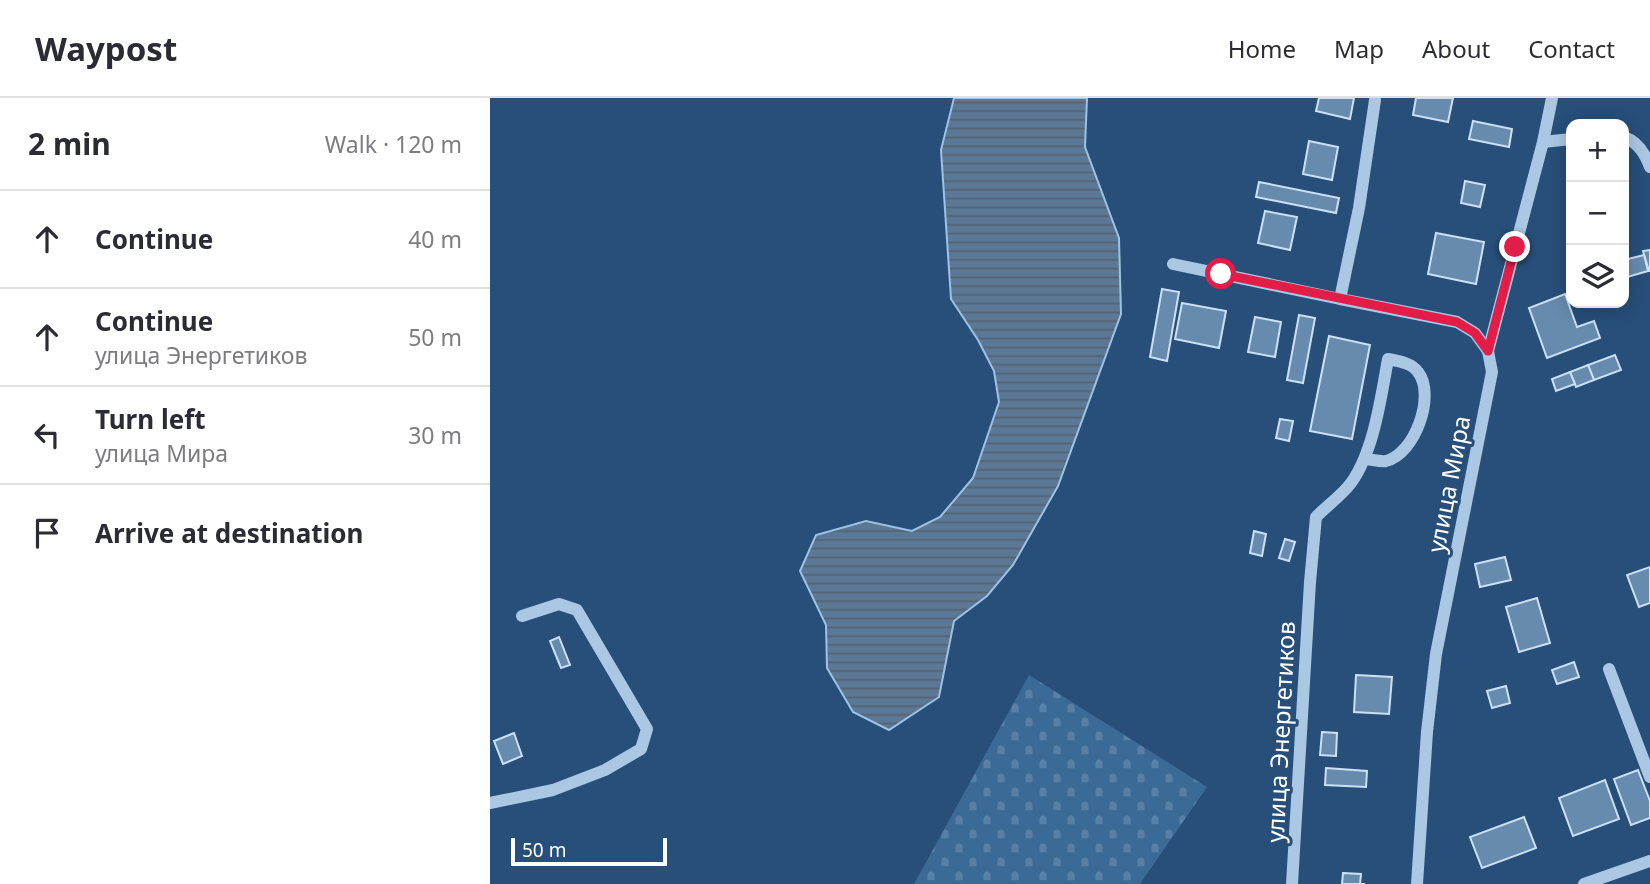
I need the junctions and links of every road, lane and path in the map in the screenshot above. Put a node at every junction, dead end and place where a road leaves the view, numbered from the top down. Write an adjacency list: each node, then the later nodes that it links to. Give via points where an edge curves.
1 (1552, 98): 5 (street, улица Мира)
2 (1375, 100): 8 (street)
3 (1629, 139): 6 (street)
4 (1566, 140): 5 (street)
5 (1543, 142): 9 (street, улица Мира)
6 (1650, 167)
7 (1173, 264): 8 (street)
8 (1340, 299): 9 (street, via 1457,322 1475,333)
9 (1488, 351): 17 (street, улица Мира, via 1492,372 1436,654)
10 (1364, 459): 10 (street, улица Энергетиков, via 1388,359 1407,364 1418,372 1425,392 1417,434 1403,452 1385,461); 16 (street, улица Энергетиков, via 1351,483 1316,517)
11 (522, 616): 14 (street, via 559,604 577,610 647,729 641,749 606,770 553,790)
12 (1609, 669): 13 (street)
13 (1650, 777)
14 (490, 803)
15 (1650, 861): 18 (street)
16 (1292, 884)
17 (1417, 884)
18 (1584, 884)

